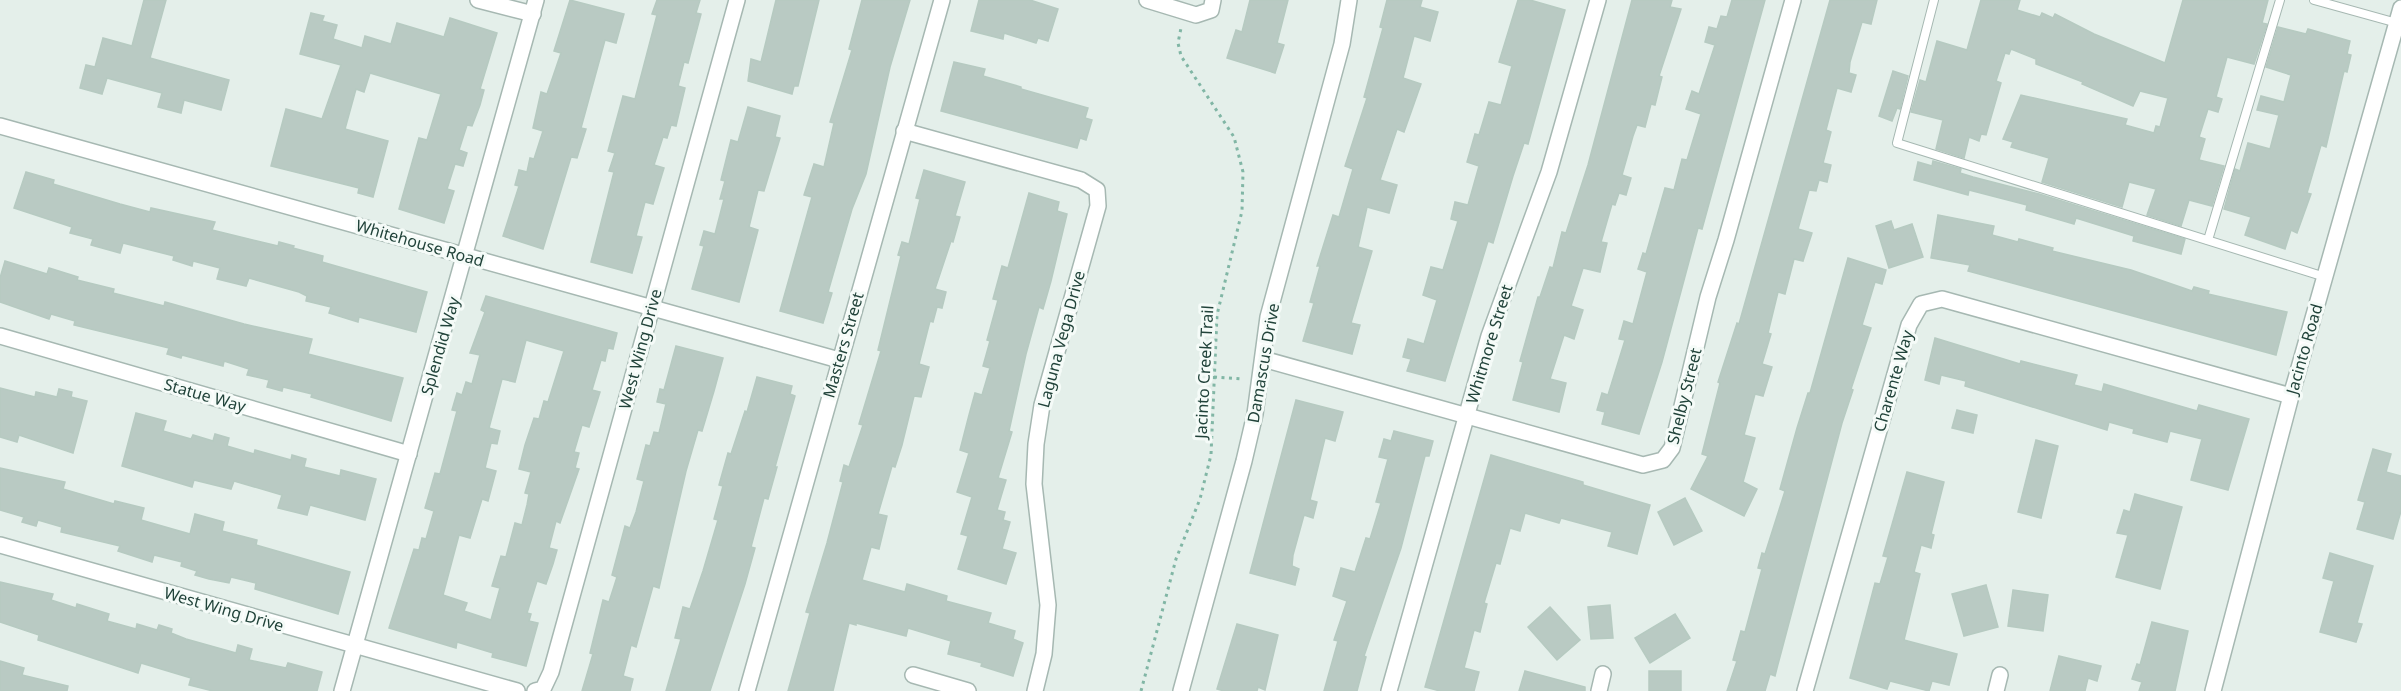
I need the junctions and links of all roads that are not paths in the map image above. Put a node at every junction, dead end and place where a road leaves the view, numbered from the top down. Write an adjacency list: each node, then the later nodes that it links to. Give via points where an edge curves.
1 (478, 0): 12 (street)
2 (737, 0): 19 (street, West Wing Drive)
3 (942, 0): 15 (street, Masters Street)
4 (1147, 0): 5 (street, via 1196,15 1211,9)
5 (1213, 0)
6 (1349, 0): 21 (street, Damascus Drive, via 1342,44 1268,317)
7 (1598, 0): 24 (street, Whitmore Street, via 1549,172 1501,299)
8 (1793, 0): 24 (street, Shelby Street, via 1708,297 1672,448 1663,460 1643,465)
9 (1934, 0): 16 (lane, via 1897,143)
10 (2280, 0): 16 (lane)
11 (2314, 0): 13 (lane)
12 (534, 7): 17 (street, Splendid Way)
13 (2399, 16): 18 (street, Jacinto Road)
14 (0, 126): 17 (street, Whitehouse Road)
15 (904, 130): 22 (street, Masters Street); 36 (street, Laguna Vega Drive, via 1081,180 1097,190 1098,206 1042,405 1036,444 1034,484 1048,605 1044,654)
16 (2208, 240): 18 (lane)
17 (466, 256): 19 (street, Whitehouse Road); 25 (street, Splendid Way)
18 (2325, 277): 23 (street, Jacinto Road)
19 (651, 308): 22 (street, Whitehouse Road); 33 (street, West Wing Drive, via 551,672 543,689)
20 (0, 336): 25 (street, Statue Way)
21 (1263, 359): 24 (street, Shelby Street); 37 (street, Damascus Drive, via 1244,461)
22 (839, 360): 34 (street, Masters Street)
23 (2291, 396): 40 (street, Charente Way, via 1942,299 1921,304 1909,325); 42 (street, Jacinto Road)
24 (1467, 416): 38 (street, Whitmore Street)
25 (409, 454): 27 (street, Splendid Way)
26 (0, 545): 27 (street, West Wing Drive)
27 (354, 646): 31 (street, Splendid Way); 32 (street, West Wing Drive)
28 (1603, 674): 39 (street)
29 (913, 675): 35 (street)
30 (2000, 675): 41 (street)
31 (342, 691)
32 (517, 691)
33 (535, 691)
34 (747, 691)
35 (969, 691)
36 (1035, 691)
37 (1180, 691)
38 (1389, 691)
39 (1599, 691)
40 (1804, 691)
41 (1996, 691)
42 (2213, 691)

